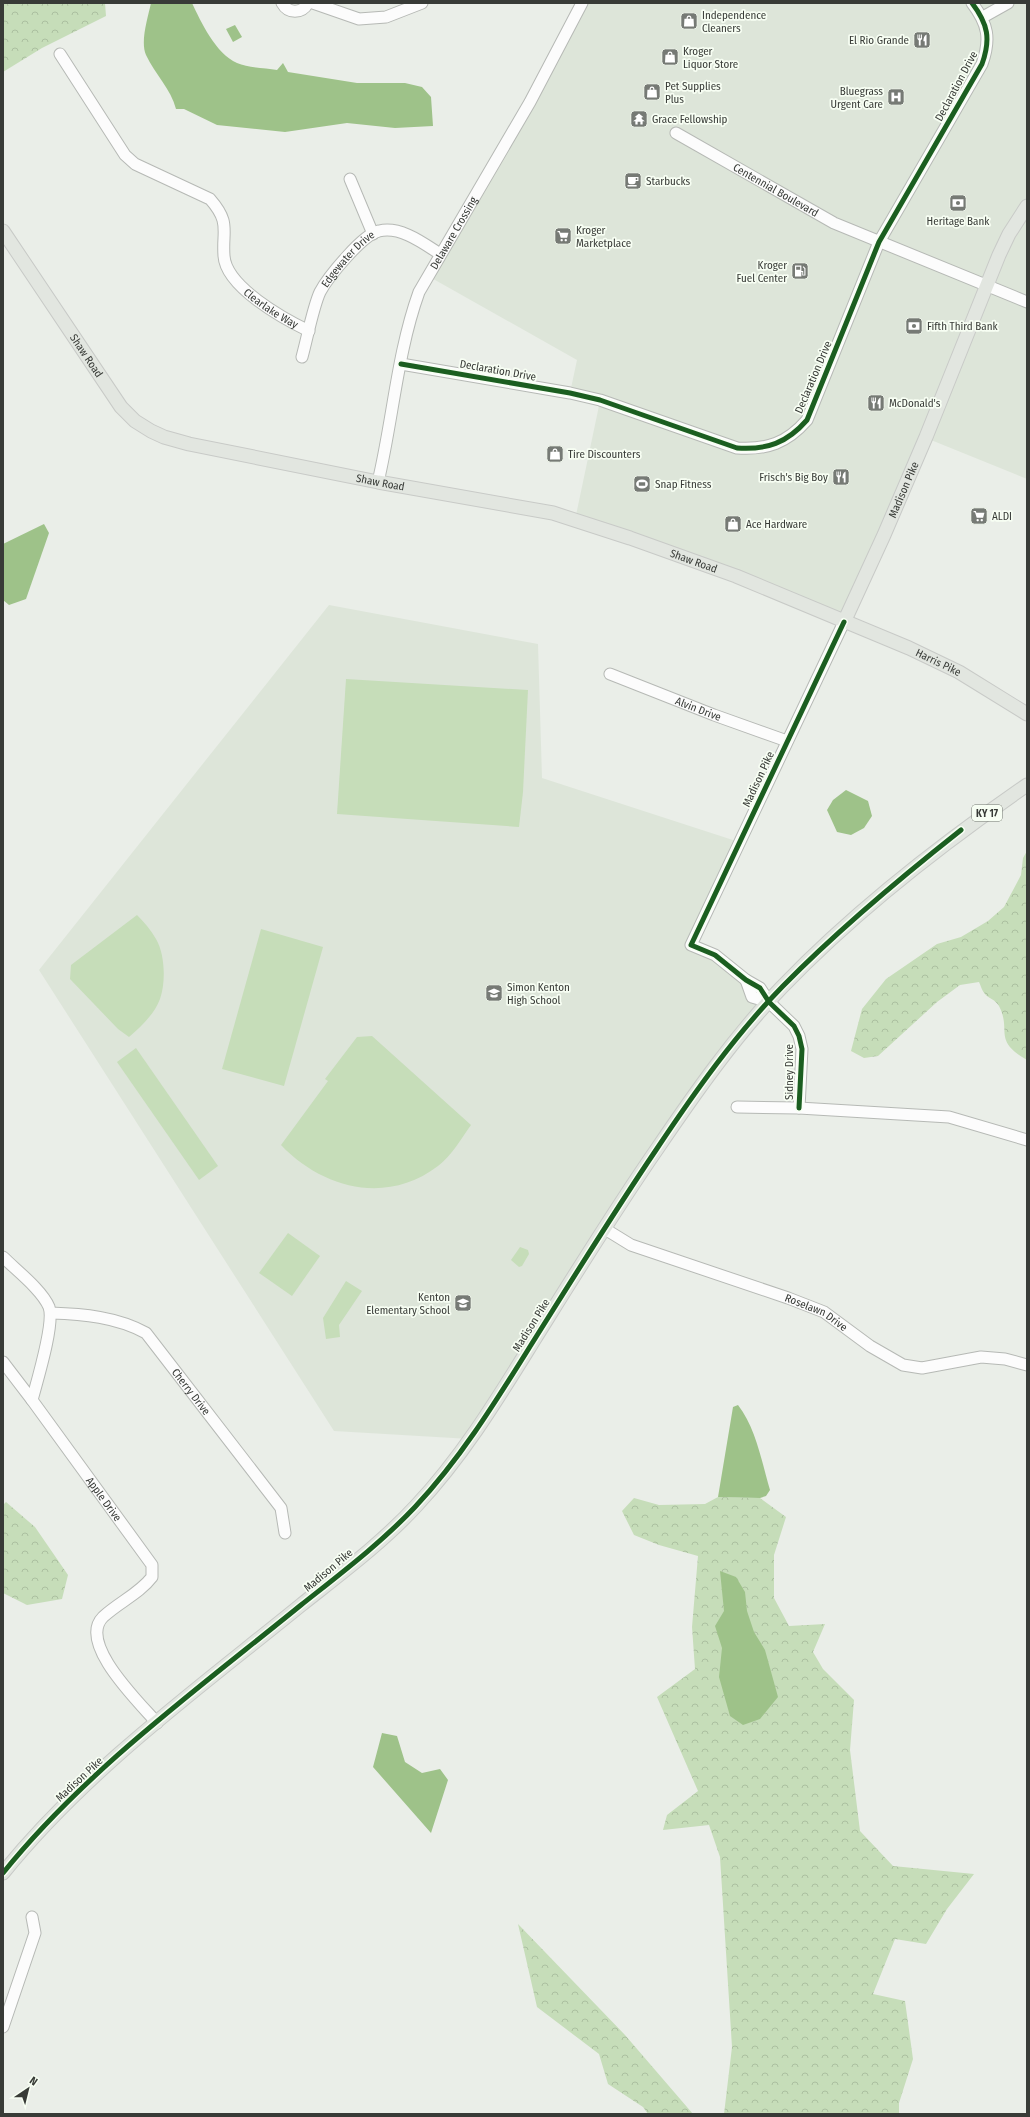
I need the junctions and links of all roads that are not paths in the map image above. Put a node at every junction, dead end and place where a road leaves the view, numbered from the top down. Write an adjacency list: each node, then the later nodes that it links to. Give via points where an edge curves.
1 (282, 3): 2 (street, via 285,8 294,12 303,9)
2 (308, 3)
3 (313, 3): 4 (street, via 359,19 386,17)
4 (422, 3)
5 (582, 3): 16 (street, Delaware Crossing, via 530,102)
6 (972, 3): 8 (street, Declaration Drive)
7 (1008, 3): 8 (street)
8 (982, 17): 15 (street, Declaration Drive, via 987,38 982,64)
9 (60, 54): 19 (street, Clearlake Way, via 125,155 135,164 210,200 218,209 226,229 224,258 235,282 286,320)
10 (676, 133): 15 (street, Centennial Boulevard, via 820,216)
11 (350, 179): 14 (street)
12 (1027, 206): 17 (main road, Madison Pike, via 1009,234)
13 (3, 231): 22 (main road, Shaw Road, via 108,389 121,407 140,424 164,437 188,444)
14 (373, 234): 16 (street, Edgewater Drive, via 378,231 405,233); 19 (street, Edgewater Drive, via 351,252 320,292)
15 (879, 242): 17 (street, Centennial Boulevard); 21 (street, Declaration Drive, via 806,420 791,435 770,447 737,448 600,400 570,393)
16 (440, 254): 21 (street, Delaware Crossing, via 416,302)
17 (986, 285): 18 (street); 23 (main road, Madison Pike, via 926,437)
18 (1027, 302)
19 (309, 331): 20 (street, Edgewater Drive)
20 (302, 357)
21 (401, 364): 22 (street, Delaware Crossing)
22 (378, 482): 23 (main road, Shaw Road, via 553,513 736,576)
23 (844, 622): 25 (main road, Harris Pike, via 909,648 959,672); 26 (street, Madison Pike)
24 (610, 674): 26 (street, Alvin Drive)
25 (1027, 714)
26 (787, 741): 28 (street, Madison Pike)
27 (1027, 785): 29 (main road, KY 17, via 961,830 848,924)
28 (691, 945): 29 (street, Sidney Drive, via 715,955 760,988)
29 (769, 1002): 31 (street, Sidney Drive, via 794,1026 799,1036 802,1049); 33 (main road, KY 17, via 738,1037 686,1106)
30 (736, 1107): 31 (street, Sidney Drive)
31 (799, 1108): 32 (street, Sidney Drive, via 949,1117)
32 (1027, 1140)
33 (605, 1229): 37 (street, Roselawn Drive, via 630,1245 824,1312 870,1346 903,1365 922,1368 981,1357 1006,1359); 40 (main road, Madison Pike / KY 17, via 487,1415 448,1468 414,1508 347,1568)
34 (3, 1257): 35 (street, via 44,1297)
35 (51, 1313): 38 (street); 39 (street, Cherry Drive, via 78,1314 123,1322 146,1332 281,1508)
36 (3, 1362): 38 (street, Apple Drive)
37 (1027, 1365)
38 (32, 1400): 40 (street, Apple Drive, via 152,1565 152,1577 144,1588 102,1618 96,1638 107,1662)
39 (285, 1533)
40 (157, 1723): 41 (main road, Madison Pike / KY 17, via 86,1785 20,1852)
41 (3, 1873)
42 (32, 1917): 43 (street, via 35,1933)
43 (3, 2027)

